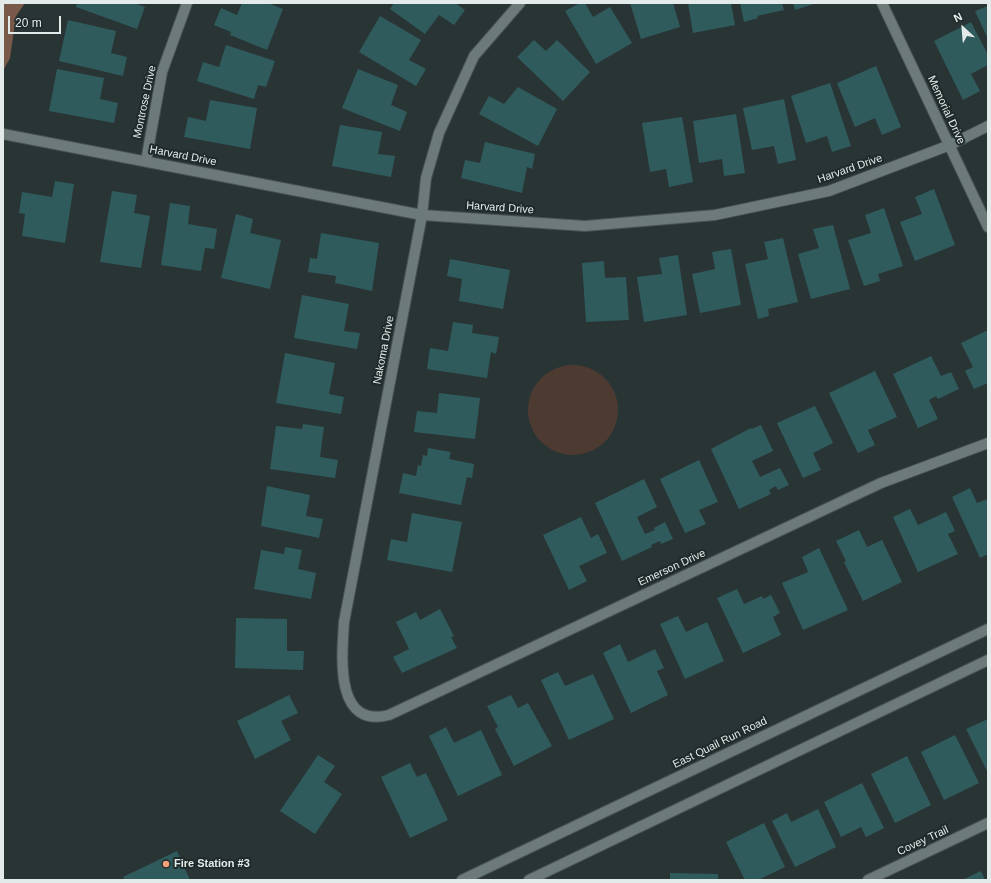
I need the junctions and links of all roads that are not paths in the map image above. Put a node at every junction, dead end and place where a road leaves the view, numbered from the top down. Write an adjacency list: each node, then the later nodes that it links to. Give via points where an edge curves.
1 (187, 3): 7 (street, Montrose Drive, via 162,72)
2 (520, 3): 8 (street, Nakoma Drive, via 474,56 439,133 426,178)
3 (882, 3): 6 (street, Memorial Drive)
4 (988, 126): 6 (street, Harvard Drive)
5 (3, 134): 7 (street, Harvard Drive)
6 (950, 145): 8 (street, Harvard Drive, via 829,191 715,215 585,226); 9 (street, Memorial Drive)
7 (146, 161): 8 (street, Harvard Drive)
8 (422, 215): 13 (street, Nakoma Drive, via 344,622 342,665 348,695 354,709)
9 (988, 227)
10 (988, 443): 13 (street, Emerson Drive, via 881,483 389,716)
11 (988, 629): 15 (street, East Quail Run Road)
12 (988, 660): 16 (street)
13 (368, 717)
14 (988, 824): 17 (street, Covey Trail)
15 (462, 880)
16 (529, 880)
17 (868, 880)

